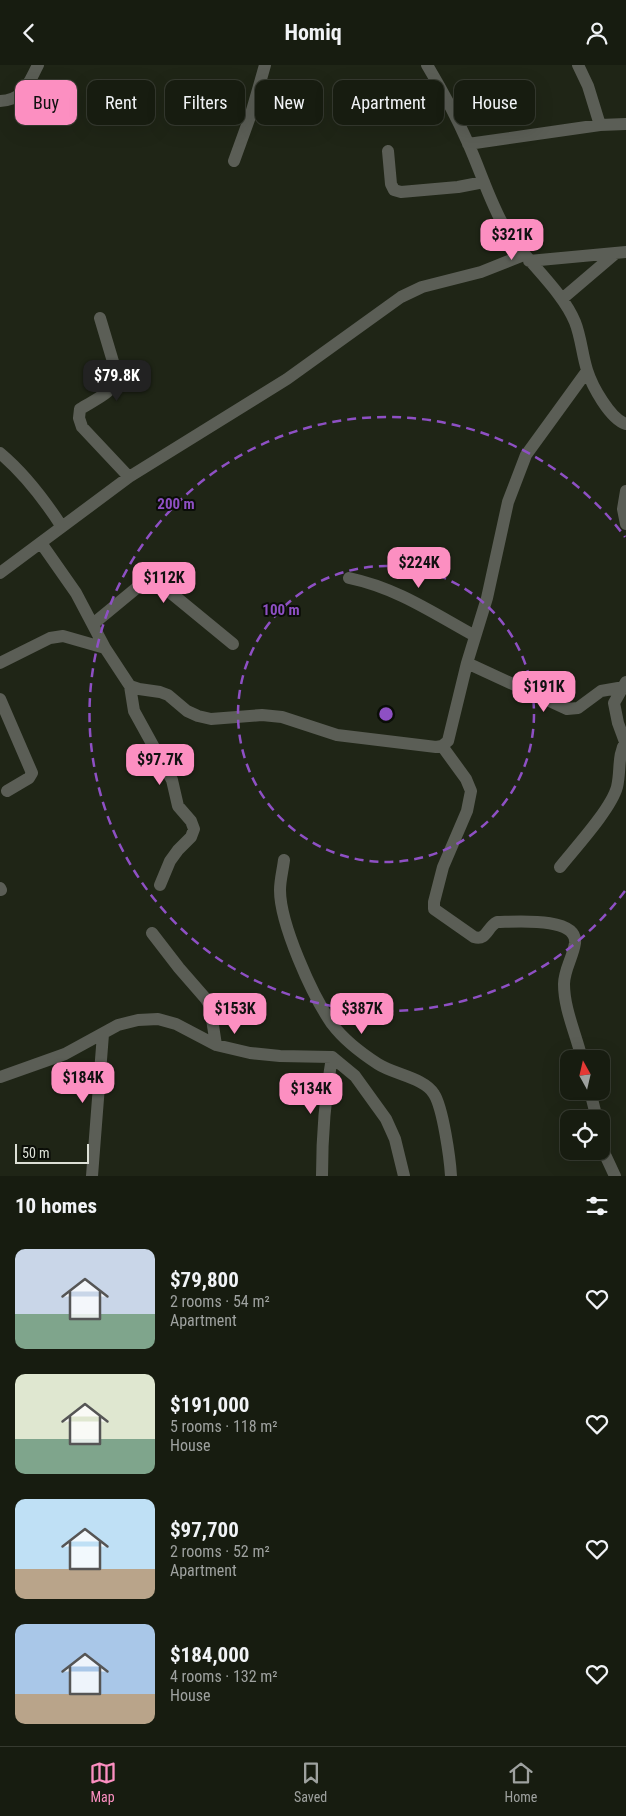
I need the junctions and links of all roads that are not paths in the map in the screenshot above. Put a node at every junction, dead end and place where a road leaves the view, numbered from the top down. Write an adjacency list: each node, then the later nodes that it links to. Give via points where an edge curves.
1 (38, 65): 5 (street, via 24,92 16,98)
2 (265, 65): 10 (street)
3 (427, 65): 8 (street)
4 (578, 65): 7 (street)
5 (0, 101)
6 (626, 124): 7 (street)
7 (600, 125): 8 (street)
8 (468, 144): 11 (street)
9 (388, 151): 11 (street, via 394,190 458,187)
10 (234, 161)
11 (484, 182): 13 (street, via 506,229)
12 (621, 252): 13 (street); 14 (street)
13 (527, 258): 14 (street); 19 (street, via 422,287 401,297 286,379)
14 (562, 299): 16 (street, via 576,324)
15 (100, 318): 19 (street, via 117,375 116,382 112,389 80,409 79,418 82,427)
16 (587, 371): 17 (street, via 607,408); 27 (street, via 526,455 508,502)
17 (626, 424)
18 (0, 453): 22 (street, via 16,466 44,499)
19 (129, 477): 22 (street)
20 (626, 491): 21 (street, via 623,509)
21 (626, 524)
22 (62, 527): 23 (street)
23 (41, 543): 24 (street); 26 (street, via 76,593)
24 (0, 573)
25 (349, 578): 27 (street, via 388,589)
26 (92, 624): 28 (street, via 139,586 151,582 160,584); 29 (street)
27 (475, 637): 31 (street)
28 (233, 644)
29 (105, 648): 30 (street, via 63,635 50,638); 33 (street)
30 (0, 663)
31 (467, 663): 32 (street, via 567,709 578,708 602,691); 36 (street, via 448,741)
32 (625, 684): 35 (street, via 614,703)
33 (130, 686): 36 (street, via 168,695 187,711 211,719 262,715 282,717 337,735); 40 (street, via 134,711 172,780 178,807 194,829 170,861)
34 (0, 699): 37 (street, via 32,773)
35 (625, 741): 39 (street, via 620,753 617,786 610,802)
36 (442, 746): 44 (street, via 471,791 467,811 444,867 434,909 479,939 497,922 545,922 572,933 575,943 564,982)
37 (7, 791)
38 (284, 859): 51 (street, via 280,889 283,917 316,997 333,1025 354,1047 379,1065 425,1085 434,1093)
39 (560, 867)
40 (160, 885)
41 (152, 933): 43 (street, via 210,1006)
42 (103, 1034): 43 (street, via 118,1025 158,1019 176,1024); 46 (street, via 65,1053); 48 (street)
43 (216, 1045): 45 (street, via 250,1053)
44 (579, 1050)
45 (332, 1057): 49 (street, via 325,1103); 50 (street, via 355,1076 386,1119 395,1139)
46 (0, 1077)
47 (608, 1160): 52 (street)
48 (92, 1176)
49 (322, 1176)
50 (404, 1176)
51 (451, 1176)
52 (615, 1176)

